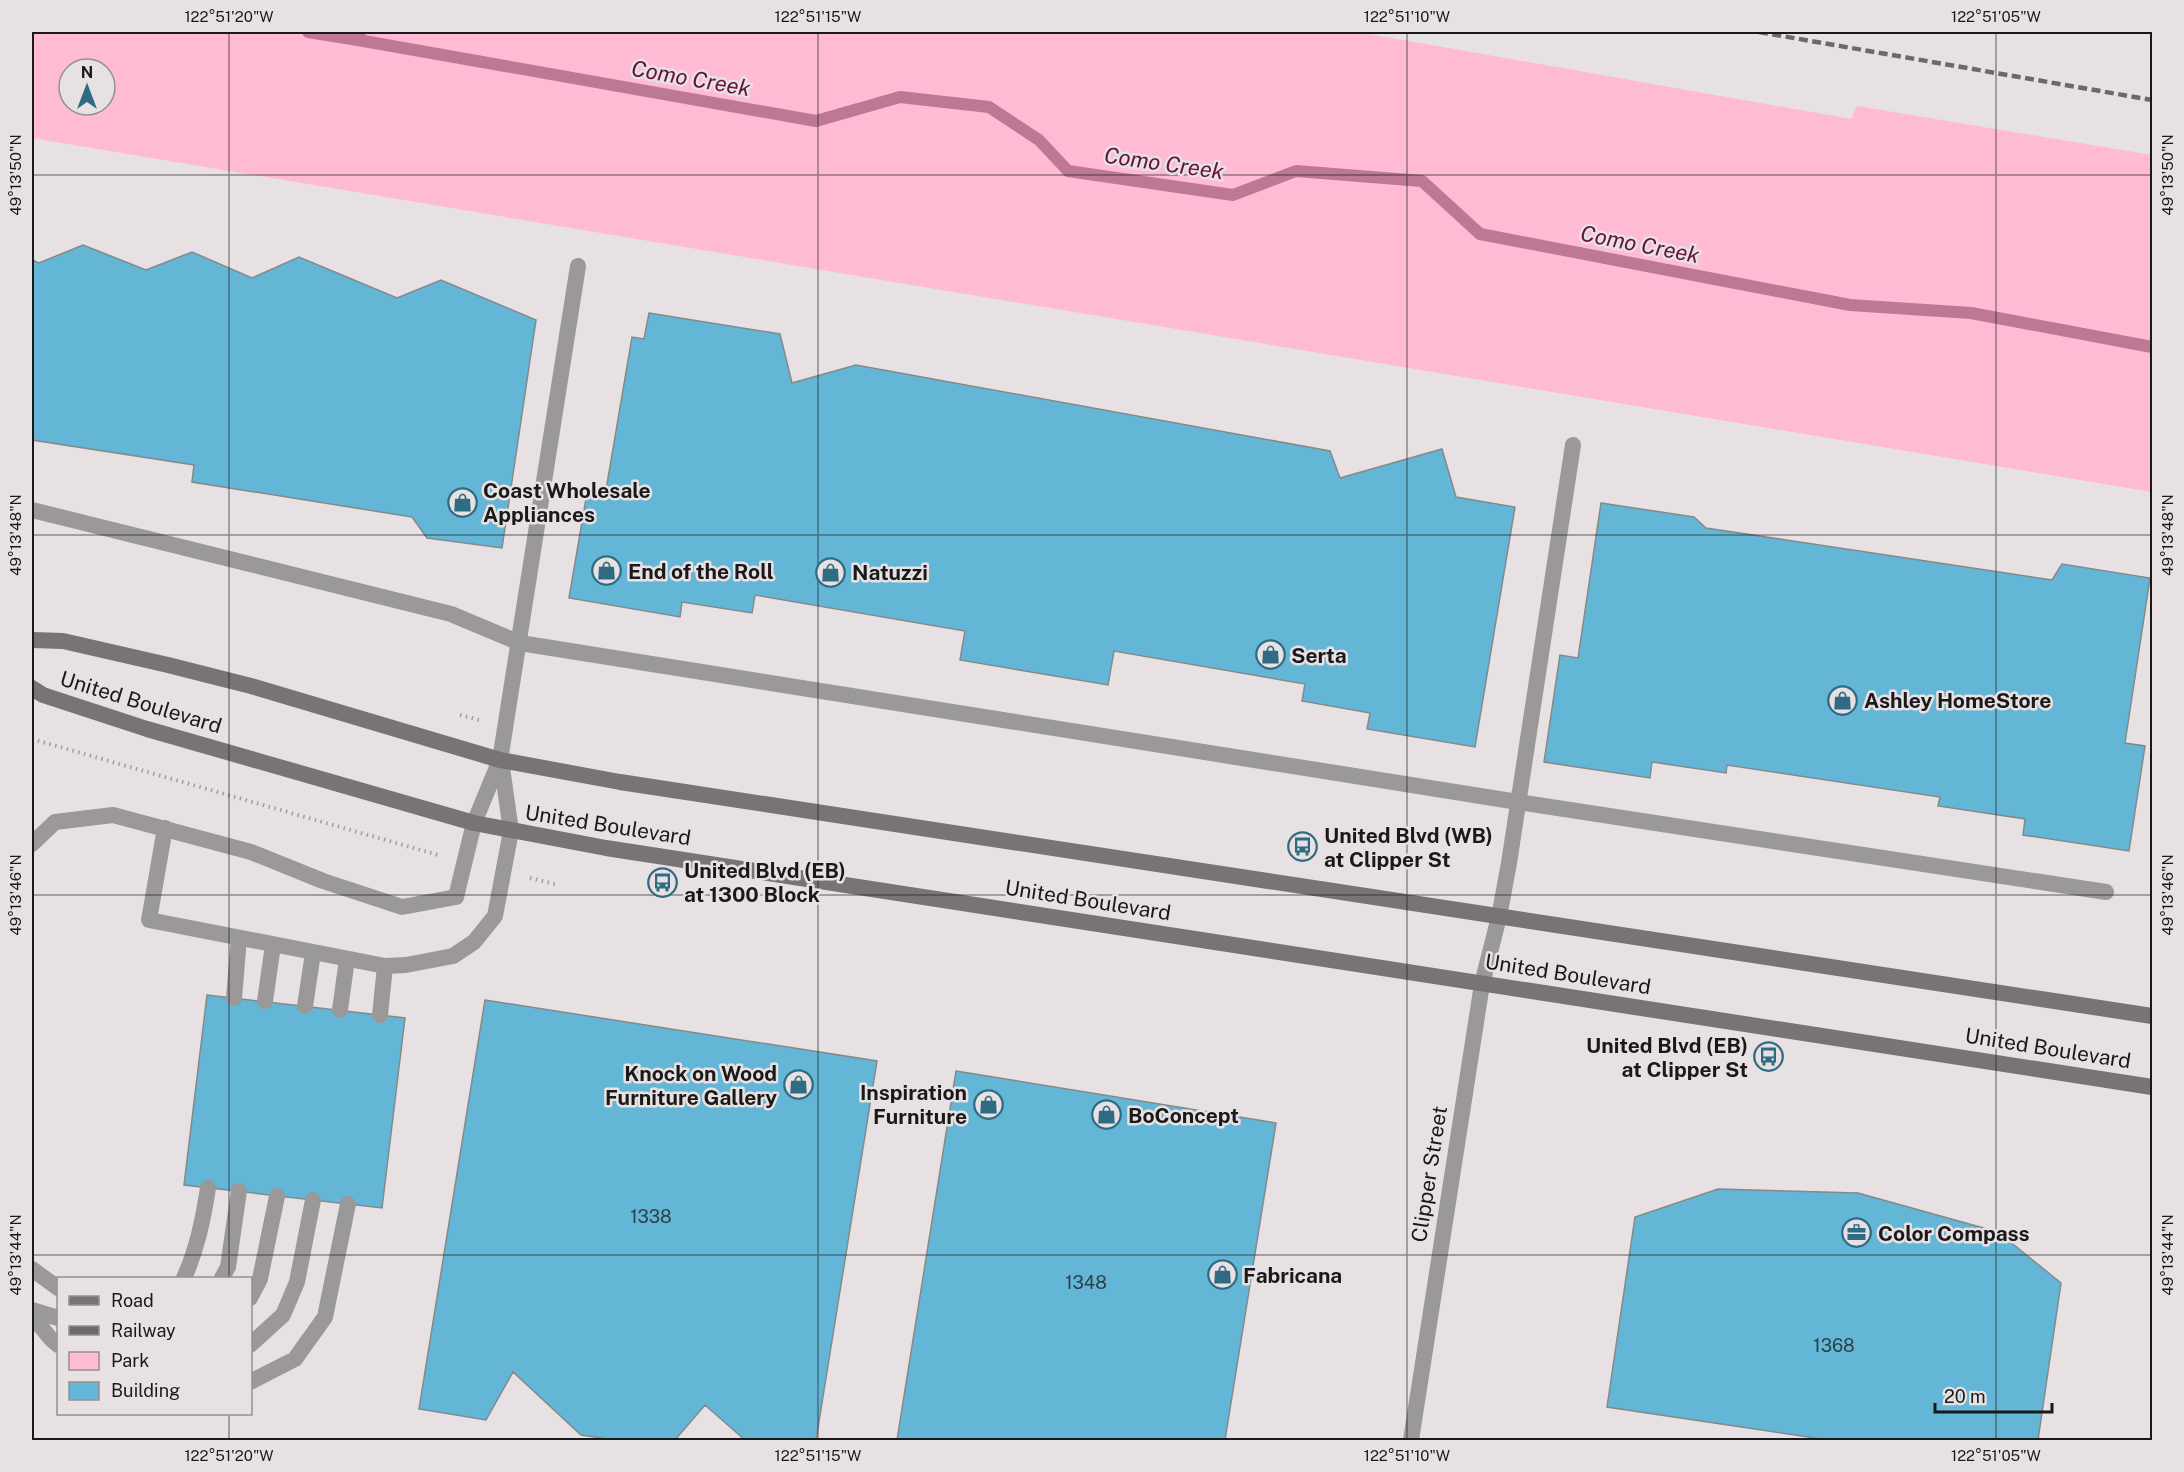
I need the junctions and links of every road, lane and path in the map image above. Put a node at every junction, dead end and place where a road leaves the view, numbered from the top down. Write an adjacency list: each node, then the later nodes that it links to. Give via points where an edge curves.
1 (579, 266): 5 (street)
2 (1573, 445): 9 (street, Clipper Street)
3 (32, 510): 5 (street, via 451,614)
4 (32, 640): 8 (main road, United Boulevard, via 63,641 240,683)
5 (519, 643): 8 (street); 9 (street)
6 (32, 688): 10 (main road, United Boulevard, via 147,729)
7 (32, 739): 14 (path)
8 (500, 760): 10 (street); 12 (street); 16 (main road, United Boulevard, via 620,782)
9 (1518, 802): 15 (street); 16 (street, Clipper Street)
10 (474, 823): 11 (street, via 456,897 402,907 251,852); 12 (main road, United Boulevard)
11 (165, 828): 13 (street, via 114,815 55,822); 17 (street, via 149,920)
12 (512, 831): 21 (street, via 495,916 474,942 453,956); 22 (main road, United Boulevard)
13 (32, 844)
14 (425, 852)
15 (2106, 892)
16 (1499, 917): 22 (street, Clipper Street); 28 (main road, United Boulevard)
17 (239, 938): 18 (street); 23 (street)
18 (273, 945): 19 (street); 24 (street)
19 (313, 953): 20 (street); 25 (street)
20 (347, 959): 21 (street); 26 (street)
21 (386, 966): 27 (street)
22 (1482, 984): 29 (main road, United Boulevard); 46 (street, Clipper Street)
23 (234, 998)
24 (265, 1001)
25 (305, 1006)
26 (340, 1010)
27 (380, 1015)
28 (2152, 1016)
29 (2152, 1087)
30 (208, 1188): 36 (street, via 201,1231)
31 (239, 1191): 37 (street, via 228,1267)
32 (277, 1196): 39 (street, via 260,1279)
33 (313, 1200): 43 (street, via 297,1282 283,1315)
34 (348, 1204): 45 (street, via 325,1317 295,1359)
35 (32, 1269): 38 (street)
36 (184, 1277)
37 (223, 1277)
38 (57, 1287)
39 (252, 1294)
40 (32, 1310): 42 (street)
41 (32, 1316): 44 (street)
42 (57, 1318)
43 (252, 1343)
44 (57, 1344)
45 (252, 1381)
46 (1411, 1440)

